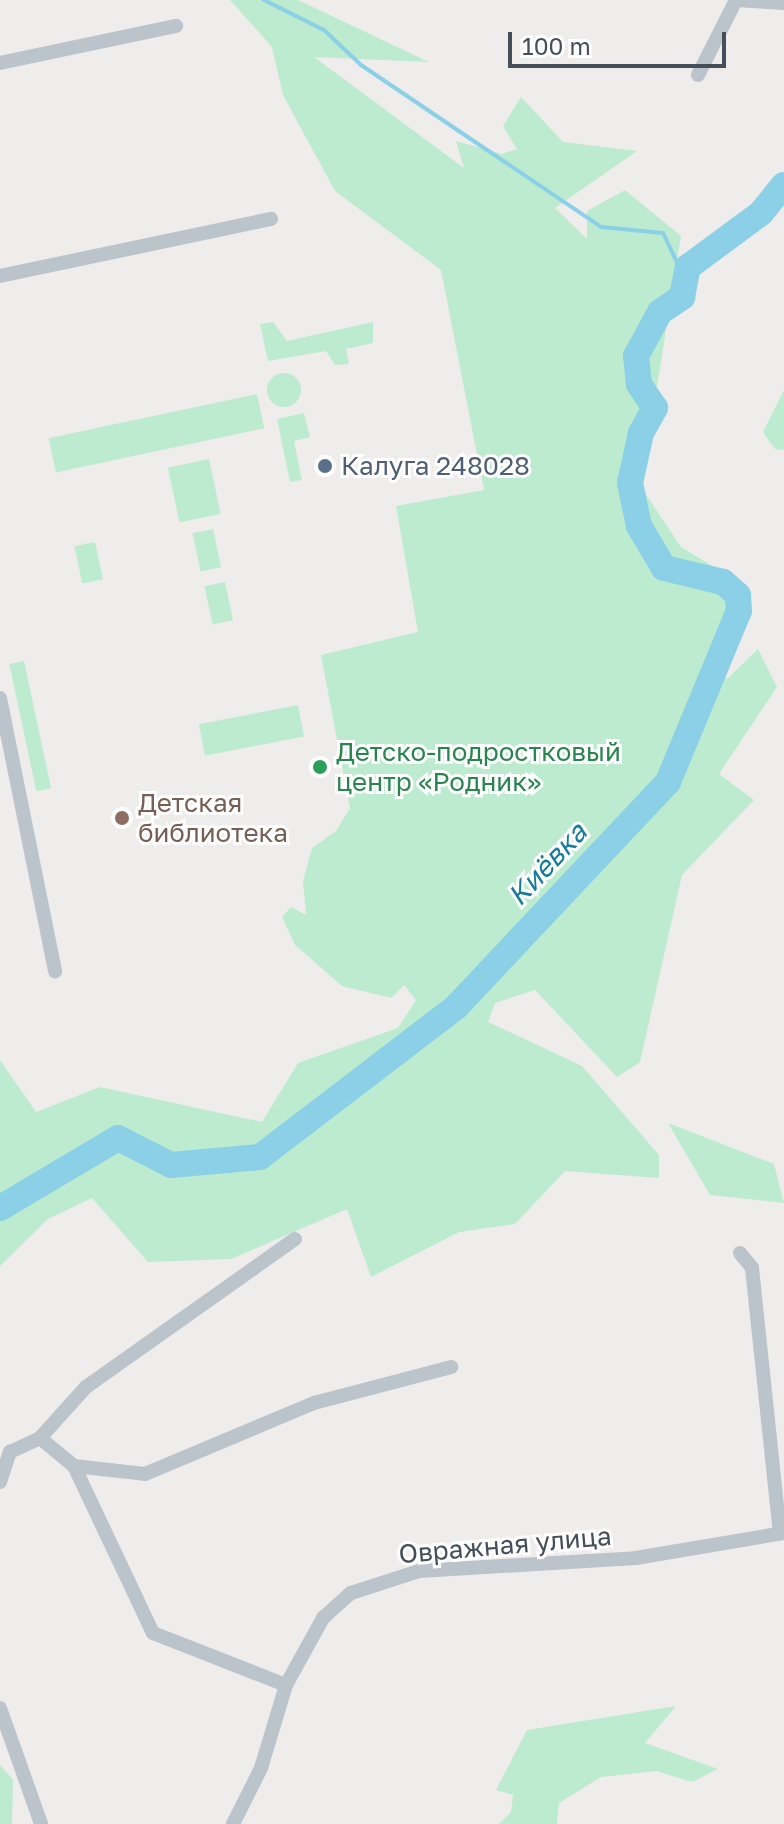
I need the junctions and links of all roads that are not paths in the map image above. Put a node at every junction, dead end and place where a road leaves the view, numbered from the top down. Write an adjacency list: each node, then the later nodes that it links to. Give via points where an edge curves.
1 (736, 0): 2 (street); 5 (street)
2 (784, 3)
3 (176, 26): 4 (street)
4 (0, 63)
5 (698, 75)
6 (271, 219): 7 (street)
7 (0, 276)
8 (0, 698): 9 (street)
9 (55, 972)
10 (295, 1239): 13 (street, via 86,1387)
11 (740, 1253): 16 (street, via 752,1268)
12 (451, 1367): 14 (street, via 314,1403 145,1474)
13 (40, 1438): 14 (street); 15 (street, via 10,1452)
14 (74, 1466): 17 (street, via 153,1633)
15 (0, 1482)
16 (782, 1533): 17 (street, Овражная улица, via 636,1558 419,1571 385,1580 351,1593 323,1618)
17 (286, 1685): 20 (street, Овражная улица, via 261,1768)
18 (0, 1708): 19 (street)
19 (41, 1824)
20 (233, 1824)

